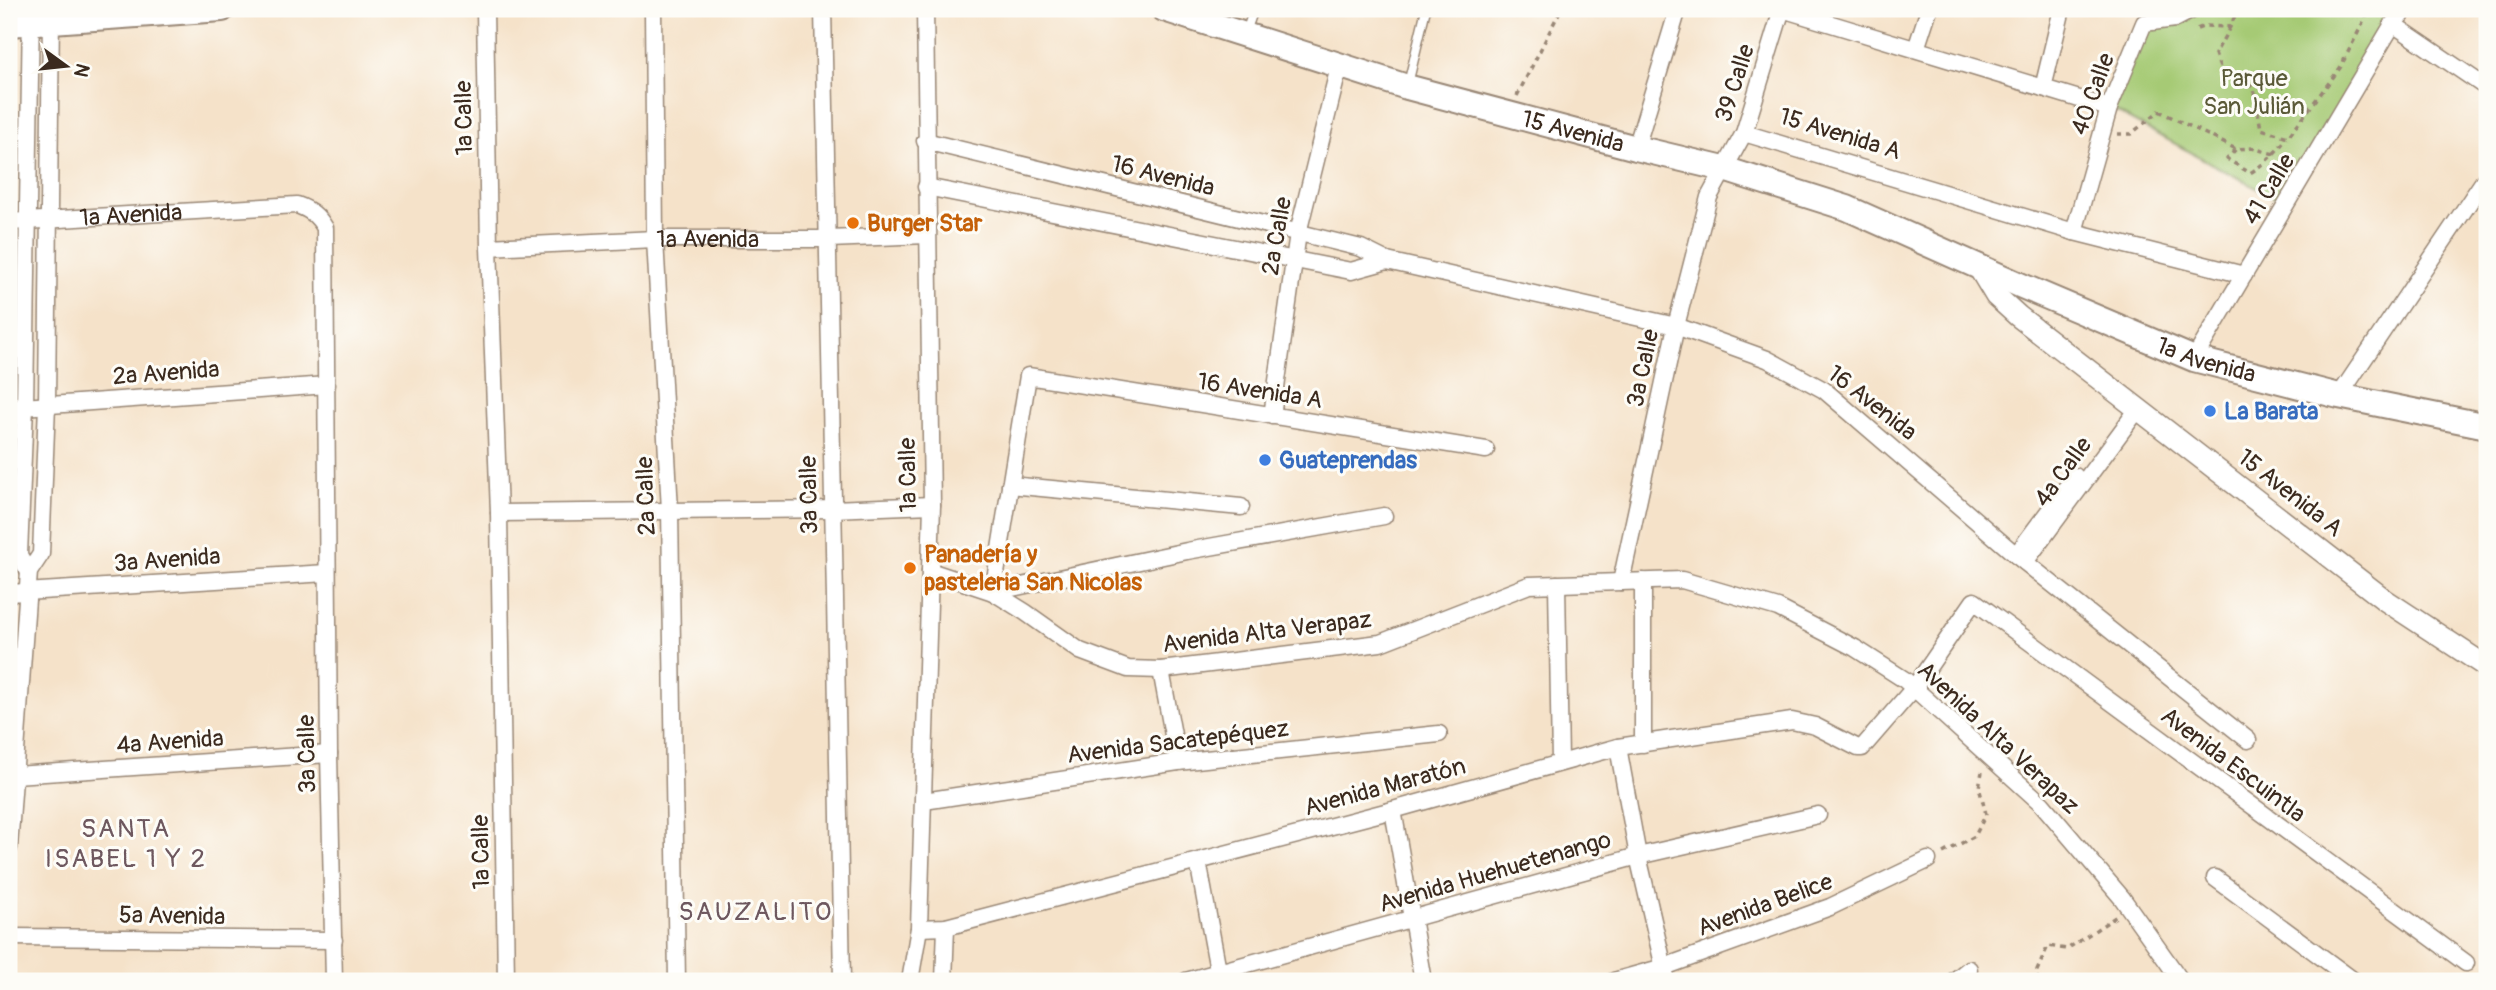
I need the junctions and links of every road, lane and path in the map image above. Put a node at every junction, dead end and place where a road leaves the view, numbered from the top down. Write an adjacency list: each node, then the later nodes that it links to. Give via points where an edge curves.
1 (222, 9): 18 (main road)
2 (485, 9): 49 (street, 1a Calle)
3 (653, 9): 47 (street, 2a Calle)
4 (823, 9): 48 (street, 3a Calle)
5 (925, 9): 33 (street, 1a Calle)
6 (1254, 9): 22 (lane)
7 (1426, 9): 25 (lane)
8 (1561, 9): 29 (path)
9 (1678, 9): 34 (street)
10 (1782, 9): 23 (street); 30 (street, 39 Calle)
11 (1929, 9): 23 (street)
12 (2062, 9): 26 (street)
13 (2194, 9): 28 (street, 40 Calle, via 2175,19 2144,23)
14 (2238, 9): 20 (path)
15 (2370, 9): 32 (path, via 2340,68)
16 (2406, 9): 19 (street, 41 Calle)
17 (1170, 10): 22 (main road, 15 Avenida)
18 (35, 17): 41 (street); 42 (street)
19 (2393, 24): 27 (street); 53 (street, 41 Calle)
20 (2230, 27): 21 (path); 32 (path, via 2215,54 2222,73 2245,80 2254,89 2261,129)
21 (2194, 30)
22 (1245, 35): 24 (main road, 15 Avenida)
23 (1916, 49): 26 (street)
24 (1339, 67): 25 (main road, 15 Avenida); 45 (street, 2a Calle)
25 (1407, 87): 29 (main road, 15 Avenida)
26 (2043, 88): 28 (street)
27 (2487, 88)
28 (2109, 108): 31 (street, 40 Calle)
29 (1509, 113): 34 (main road, 15 Avenida)
30 (1744, 133): 37 (street, 39 Calle); 44 (street, 15 Avenida A)
31 (2101, 135): 35 (path, via 2131,134 2159,111); 44 (street, 40 Calle)
32 (2288, 137): 36 (path)
33 (925, 141): 39 (street, 1a Calle); 45 (street, 16 Avenida)
34 (1636, 148): 37 (main road, 15 Avenida)
35 (2236, 149): 36 (path); 36 (path, via 2227,159 2250,173)
36 (2274, 154)
37 (1724, 169): 52 (main road, 15 Avenida, via 1847,208); 54 (street, 3a Calle, via 1709,197)
38 (2487, 176): 57 (street)
39 (926, 187): 46 (street, 1a Calle); 50 (street, 16 Avenida)
40 (297, 205): 41 (street, 1a Avenida); 56 (street, 3a Calle, via 318,217 325,228)
41 (49, 220): 42 (street, 1a Avenida); 58 (street)
42 (27, 221): 43 (street, 1a Avenida); 60 (street)
43 (9, 222)
44 (2074, 232): 53 (street, 15 Avenida A)
45 (1298, 233): 50 (street, 2a Calle); 51 (street, 16 Avenida, via 1362,248)
46 (927, 235): 48 (street, 1a Avenida); 65 (street, 1a Calle)
47 (655, 239): 48 (street, 1a Avenida); 49 (street, 1a Avenida); 68 (street, 2a Calle)
48 (829, 239): 67 (street, 3a Calle)
49 (489, 247): 69 (street, 1a Calle)
50 (1294, 259): 51 (street, 16 Avenida, via 1351,271); 61 (street, 2a Calle)
51 (1387, 261): 54 (street, 16 Avenida)
52 (1978, 266): 55 (main road, 1a Avenida); 59 (street, 15 Avenida A, via 1996,296)
53 (2244, 275): 55 (street, 41 Calle)
54 (1675, 326): 71 (street, 16 Avenida, via 1766,359 1824,390); 76 (street, 3a Calle)
55 (2194, 359): 57 (main road, 1a Avenida)
56 (327, 385): 58 (street, 2a Avenida); 74 (street, 3a Calle)
57 (2339, 396): 62 (main road, 1a Avenida)
58 (47, 405): 60 (street, 2a Avenida); 73 (street, via 41,554)
59 (2134, 406): 71 (street, 4a Calle); 81 (street, 15 Avenida A, via 2385,600)
60 (17, 407): 73 (street, via 19,555)
61 (1272, 416): 63 (street, 16 Avenida A); 64 (street, 16 Avenida A, via 1028,376)
62 (2487, 426)
63 (1486, 450)
64 (1010, 485): 66 (street); 79 (street)
65 (932, 505): 67 (street); 72 (street, 1a Calle)
66 (1241, 507)
67 (831, 509): 68 (street); 115 (street, 3a Calle)
68 (670, 510): 69 (street); 114 (street, 2a Calle)
69 (499, 513): 113 (street, 1a Calle)
70 (1384, 516): 79 (street)
71 (2021, 558): 85 (street, 16 Avenida)
72 (930, 571): 79 (street, Avenida Alta Verapaz); 93 (street, 1a Calle)
73 (29, 572): 78 (street)
74 (327, 573): 78 (street, 3a Avenida); 88 (street, 3a Calle)
75 (1643, 581): 76 (street, Avenida Alta Verapaz); 83 (street, Avenida Alta Verapaz, via 1682,580 1778,608 1855,648); 86 (street)
76 (1621, 582): 77 (street, Avenida Alta Verapaz)
77 (1557, 584): 82 (street, Avenida Alta Verapaz, via 1529,585 1380,643); 91 (street)
78 (28, 591): 80 (street, 3a Avenida); 92 (street)
79 (993, 592): 82 (street, Avenida Alta Verapaz, via 1080,651 1128,669)
80 (9, 593)
81 (2487, 667)
82 (1161, 670): 90 (street)
83 (1914, 688): 86 (street, Avenida Maratón, via 1862,748 1815,726 1792,721); 89 (street, Avenida Alta Verapaz); 107 (street, Avenida Escuintla, via 1974,601)
84 (1439, 734): 90 (street, Avenida Sacatepéquez)
85 (2248, 740)
86 (1643, 744): 87 (street, Avenida Maratón)
87 (1618, 747): 91 (street, Avenida Maratón); 97 (street)
88 (329, 754): 92 (street, 4a Avenida); 106 (street, 3a Calle)
89 (1991, 759): 98 (path, via 1982,769 1979,787 1986,814 1975,836); 101 (street, Avenida Alta Verapaz, via 2042,804)
90 (1178, 762): 93 (street, Avenida Sacatepéquez)
91 (1560, 762): 94 (street, Avenida Maratón)
92 (15, 775): 96 (street)
93 (924, 801): 104 (street, 1a Calle)
94 (1393, 810): 99 (street, Avenida Maratón); 102 (street)
95 (1818, 815): 97 (street, Avenida Huehuetenango)
96 (9, 848)
97 (1637, 856): 102 (street, Avenida Huehuetenango); 109 (street)
98 (1928, 860): 109 (street, Avenida Belice, via 1830,907)
99 (1198, 861): 103 (street, Avenida Maratón); 110 (street)
100 (2215, 878): 123 (street)
101 (2127, 906): 111 (street, Avenida Alta Verapaz); 122 (path, via 2067,949 2048,946 2036,973)
102 (1412, 919): 110 (street, Avenida Huehuetenango); 119 (street)
103 (946, 927): 104 (street, Avenida Maratón); 117 (street)
104 (919, 929): 116 (street, 1a Calle)
105 (9, 937): 106 (street, 5a Avenida)
106 (334, 940): 112 (street, 3a Calle)
107 (2466, 963)
108 (1969, 969): 121 (street)
109 (1665, 974): 120 (street, Avenida Belice)
110 (1219, 977): 118 (street, Avenida Huehuetenango)
111 (2176, 980)
112 (334, 981)
113 (506, 981)
114 (677, 981)
115 (842, 981)
116 (910, 981)
117 (944, 981)
118 (1186, 981)
119 (1423, 981)
120 (1614, 981)
121 (1954, 981)
122 (2038, 981)
123 (2354, 981)

